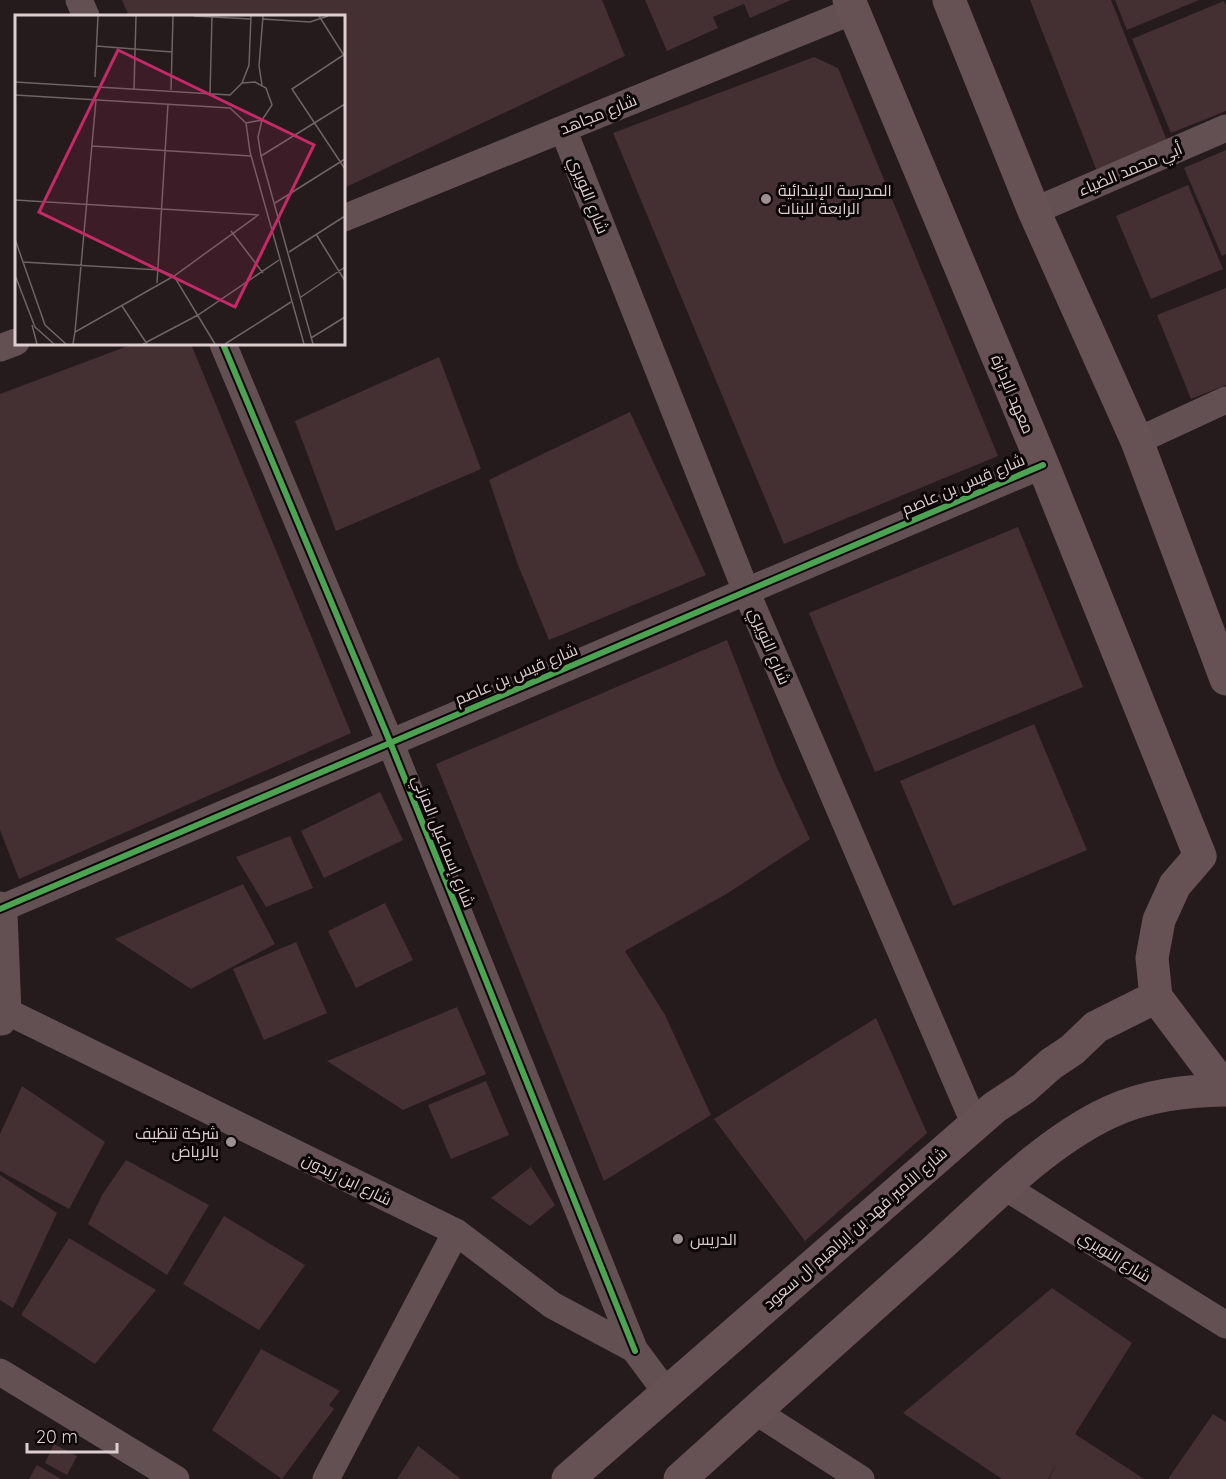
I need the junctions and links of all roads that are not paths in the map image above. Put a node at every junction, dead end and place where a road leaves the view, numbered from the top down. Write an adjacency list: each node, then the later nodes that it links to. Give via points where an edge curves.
1 (80, 0): 4 (street)
2 (953, 3): 7 (main road)
3 (851, 5): 6 (street, شارع مجاهد); 14 (main road, معهد الإدارة)
4 (86, 15)
5 (1226, 128): 7 (street, أبي محمد الضياء)
6 (562, 129): 8 (street, شارع مجاهد); 15 (street, شارع النويري)
7 (1034, 211): 13 (main road)
8 (345, 218)
9 (15, 342): 11 (street)
10 (223, 345): 17 (street, شارع إسماعيل المزني)
11 (0, 348)
12 (1226, 400): 13 (street)
13 (1137, 441): 16 (main road)
14 (1043, 465): 15 (street, شارع قيس بن عاصم); 19 (main road, معهد الإدارة, via 1200,856 1175,885 1159,920 1152,958)
15 (746, 591): 17 (street, شارع قيس بن عاصم); 22 (street, شارع النويري)
16 (1226, 679)
17 (390, 742): 18 (street, شارع قيس بن عاصم); 26 (street, شارع إسماعيل المزني)
18 (0, 907): 20 (street, via 4,914)
19 (1156, 997): 21 (main road); 22 (main road, شارع الأمير فهد بن إبراهيم ال سعود, via 1096,1027)
20 (3, 1014): 24 (street, شارع ابن زيدون)
21 (1226, 1090): 23 (main road, via 1186,1091 1148,1098 1110,1112 1077,1131)
22 (975, 1125): 28 (main road, شارع الأمير فهد بن إبراهيم ال سعود)
23 (1005, 1187): 25 (street, شارع النويري); 29 (main road)
24 (456, 1232): 26 (street, شارع ابن زيدون, via 552,1305); 31 (street)
25 (1226, 1326)
26 (635, 1351): 28 (street, شارع ابن زيدون)
27 (0, 1372): 30 (street)
28 (666, 1392): 32 (main road, شارع الأمير فهد بن إبراهيم ال سعود)
29 (755, 1412): 33 (main road); 34 (street)
30 (176, 1479)
31 (326, 1479)
32 (568, 1479)
33 (680, 1479)
34 (861, 1479)

